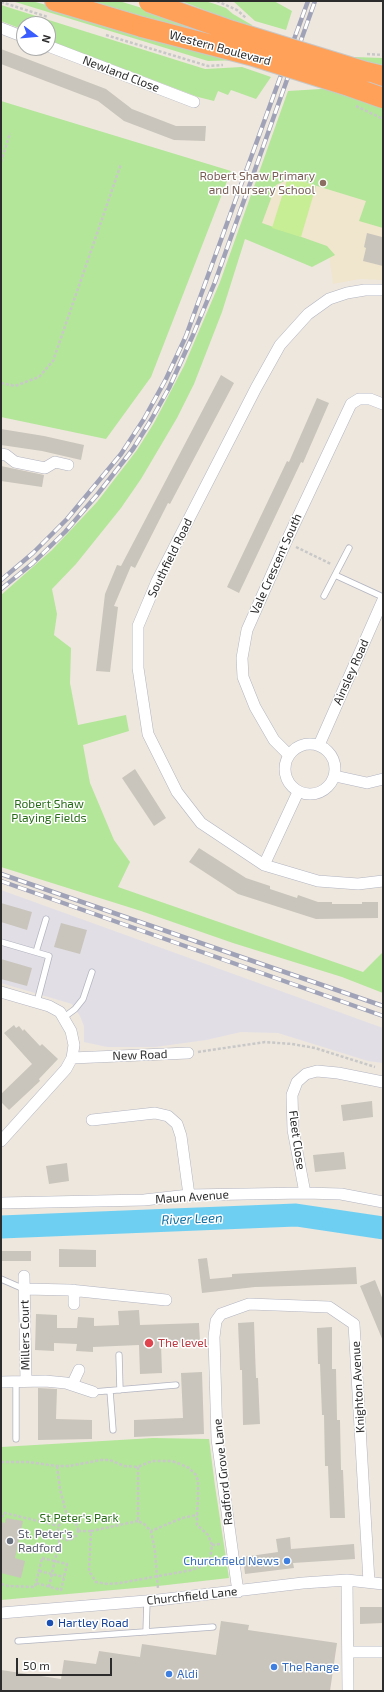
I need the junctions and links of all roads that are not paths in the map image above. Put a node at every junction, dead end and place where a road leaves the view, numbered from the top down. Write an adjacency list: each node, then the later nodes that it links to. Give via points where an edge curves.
1 (56, 1): 7 (highway, Western Boulevard, bridge, via 250,55)
2 (148, 1): 6 (highway, Western Boulevard, bridge, via 226,29)
3 (1, 28): 4 (street)
4 (16, 34)
5 (56, 49): 8 (street, Newland Close)
6 (383, 76)
7 (383, 98)
8 (194, 102)
9 (383, 290): 22 (street, Southfield Road, via 365,290 328,299 308,314 280,345 157,581 138,626 138,668 148,734 177,792 202,823)
10 (383, 404): 18 (street, Vale Crescent South, via 370,398 359,399 351,404 246,630 242,658 244,677 255,707 274,740)
11 (1, 454): 12 (street, via 16,462 45,468 55,462)
12 (68, 465)
13 (349, 548): 14 (lane)
14 (335, 575): 15 (lane); 16 (lane)
15 (324, 596)
16 (383, 598): 17 (street, Ainsley Road)
17 (319, 745): 18 (street, via 303,744); 19 (street, via 332,756)
18 (289, 755): 21 (street, via 285,768 286,777)
19 (335, 776): 20 (street, via 367,782); 21 (street, via 331,784 317,794)
20 (383, 779)
21 (298, 792): 22 (street)
22 (264, 865): 23 (street, Southfield Road, via 318,881 358,884)
23 (383, 881)
24 (46, 919): 26 (lane)
25 (1, 942): 26 (lane)
26 (36, 952): 29 (lane, via 49,956)
27 (92, 972): 30 (lane, via 83,999 76,1009)
28 (1, 992): 29 (street)
29 (37, 1002): 30 (street, via 60,1012)
30 (63, 1018): 32 (street, via 71,1031 74,1045)
31 (188, 1053): 32 (street, New Road)
32 (72, 1058): 35 (street, via 66,1069)
33 (383, 1082): 36 (street, Fleet Close, via 317,1071 306,1074 297,1082 292,1095 293,1130)
34 (92, 1120): 37 (street, via 155,1113 168,1116 177,1124 181,1136)
35 (1, 1139)
36 (305, 1193): 37 (street, Maun Avenue); 38 (street, Maun Avenue, via 341,1194)
37 (189, 1196): 39 (street, Maun Avenue, via 144,1200)
38 (383, 1202)
39 (1, 1203)
40 (24, 1276): 42 (street, Millers Court)
41 (1, 1279): 42 (lane)
42 (24, 1289): 43 (street, Millers Court); 49 (street, Millers Court)
43 (74, 1290): 44 (street, Millers Court); 45 (street)
44 (166, 1300)
45 (74, 1304)
46 (228, 1310): 59 (street, Knighton Avenue, via 249,1304 329,1307 354,1324); 61 (street, Radford Grove Lane, via 216,1321 214,1332 217,1439)
47 (119, 1355): 53 (lane)
48 (78, 1370): 51 (street)
49 (21, 1381): 50 (street, Millers Court); 51 (street, Millers Court); 57 (lane)
50 (1, 1382)
51 (72, 1385): 55 (street, Millers Court)
52 (176, 1385): 53 (lane)
53 (120, 1390): 54 (lane)
54 (110, 1391): 55 (lane); 56 (lane)
55 (93, 1392)
56 (113, 1430)
57 (16, 1439)
58 (347, 1580): 59 (street, Churchfield Lane); 61 (street, Churchfield Lane, via 272,1586); 67 (street)
59 (369, 1582): 60 (street, Churchfield Lane)
60 (383, 1584)
61 (238, 1592): 62 (street, Churchfield Lane)
62 (147, 1601): 63 (street, Churchfield Lane); 65 (lane)
63 (1, 1613)
64 (213, 1627): 65 (lane)
65 (146, 1632): 66 (lane)
66 (18, 1641)
67 (348, 1652): 68 (street); 69 (street)
68 (383, 1652)
69 (348, 1691)

